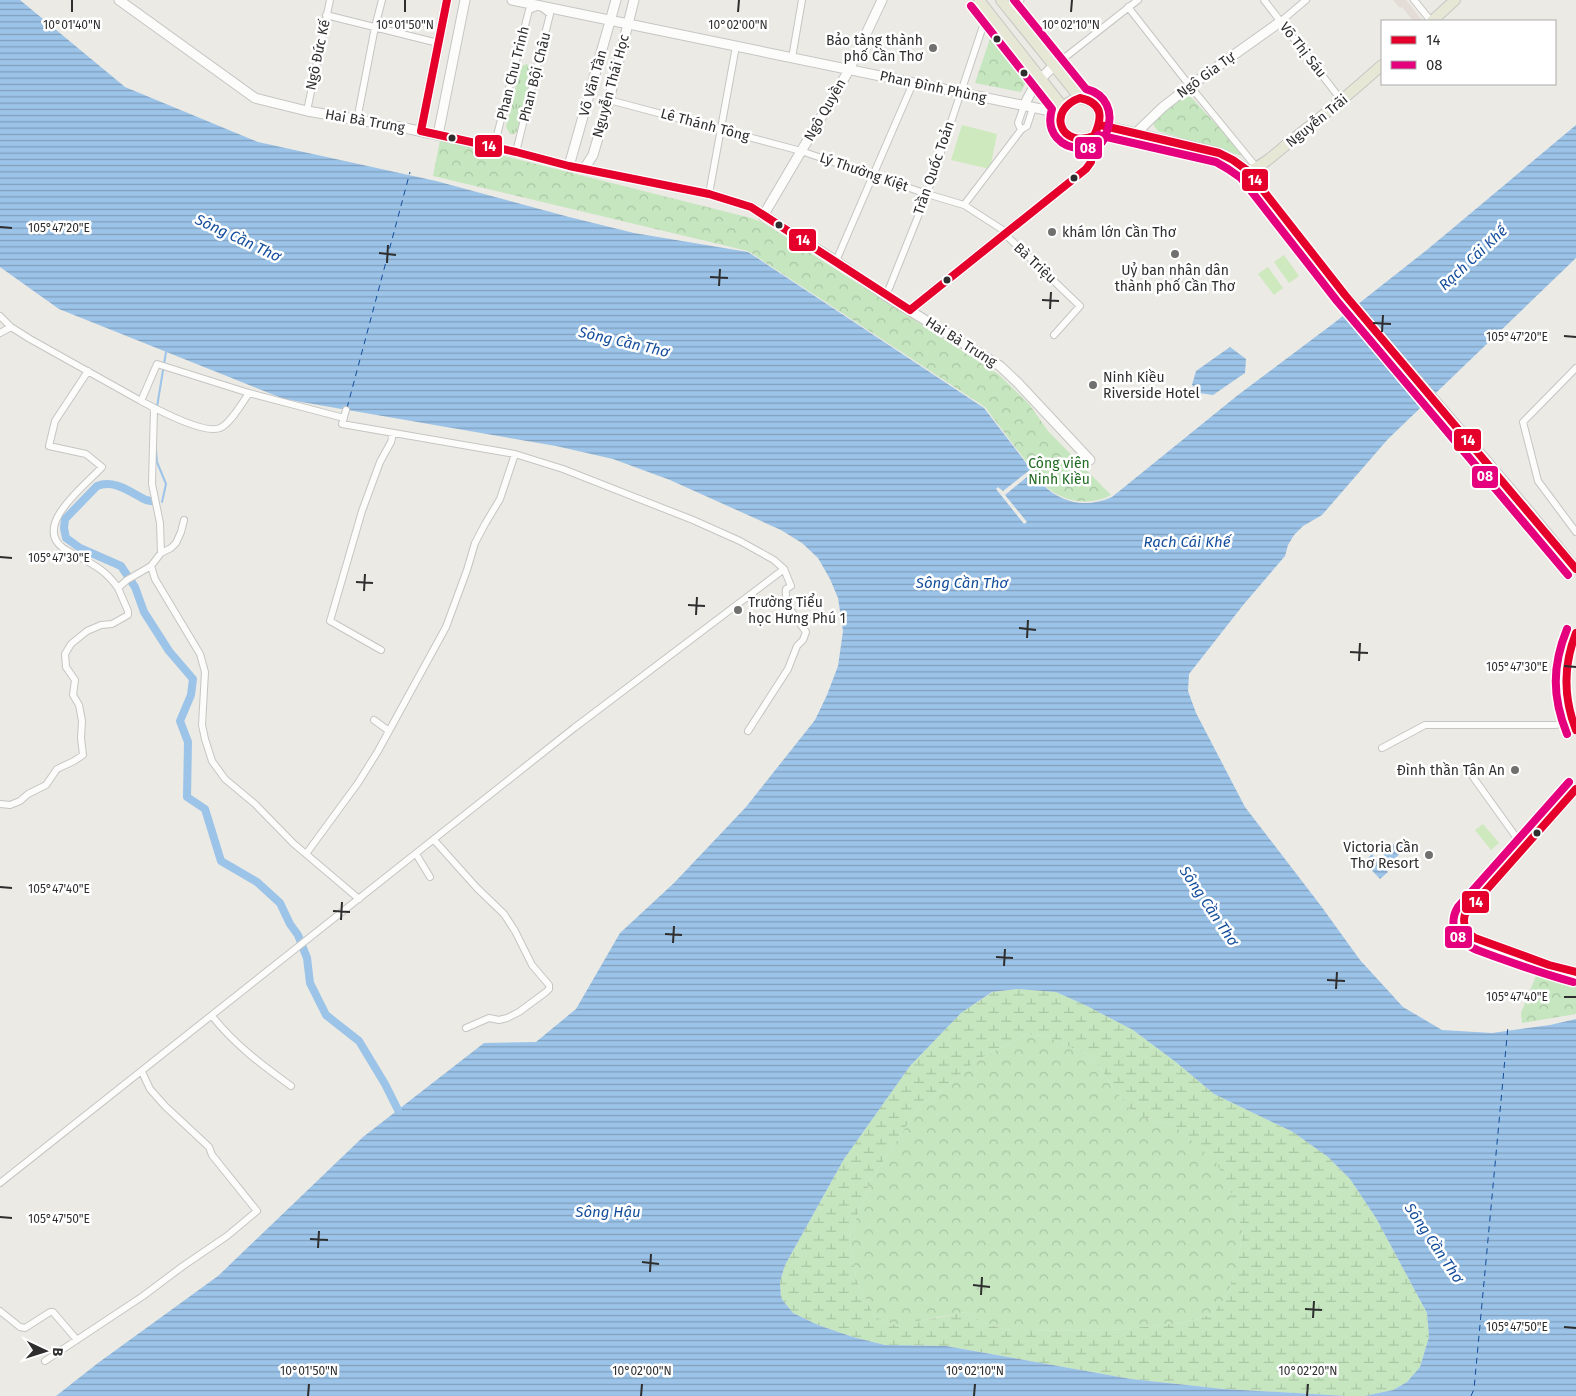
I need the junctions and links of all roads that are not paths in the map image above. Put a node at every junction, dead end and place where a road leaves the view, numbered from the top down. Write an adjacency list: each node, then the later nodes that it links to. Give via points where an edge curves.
1 (119, 0): 45 (street, Hai Bà Trưng, via 255,98)
2 (330, 0): 23 (street, Ngô Đức Kế)
3 (382, 0): 29 (street)
4 (447, 0): 30 (street)
5 (465, 0): 53 (street)
6 (512, 0): 19 (street, Phan Đình Phùng)
7 (616, 0): 24 (street, Võ Văn Tần)
8 (634, 0): 28 (street, Nguyễn Thái Học)
9 (802, 0): 32 (street)
10 (882, 0): 35 (street, Ngô Quyền)
11 (979, 0): 22 (main road)
12 (1001, 0): 21 (main road)
13 (1019, 0): 21 (street)
14 (1138, 0): 20 (street)
15 (1264, 0): 27 (street, Võ Thị Sáu)
16 (1306, 0): 27 (street)
17 (1414, 0): 25 (street)
18 (1455, 0): 26 (main road)
19 (540, 3): 24 (street, Phan Đình Phùng); 55 (street, Phan Chu Trinh, via 529,10); 57 (street, Phan Bội Châu, via 550,14)
20 (1128, 8): 33 (street); 38 (street)
21 (1008, 9): 33 (main road)
22 (988, 11): 36 (main road); 39 (street, Trần Quốc Toản)
23 (326, 15): 29 (street); 45 (street, Ngô Đức Kế)
24 (611, 20): 28 (street, Phan Đình Phùng); 58 (street, Võ Văn Tần)
25 (1430, 20)
26 (1432, 20)
27 (1280, 22): 38 (street, Ngô Gia Tự); 42 (street, Võ Thị Sáu)
28 (628, 24): 31 (street, Phan Đình Phùng); 41 (street, Nguyễn Thái Học)
29 (376, 27): 30 (street); 47 (street)
30 (438, 44): 51 (street)
31 (736, 46): 32 (street, Phan Đình Phùng); 49 (street)
32 (792, 58): 35 (street, Phan Đình Phùng)
33 (1054, 66): 36 (street); 40 (main road)
34 (1381, 66): 42 (main road, Nguyễn Trãi)
35 (849, 70): 37 (street, Phan Đình Phùng); 56 (street, Ngô Quyền)
36 (1040, 78): 43 (street); 46 (main road)
37 (913, 83): 39 (street, Phan Đình Phùng); 61 (street)
38 (1190, 86): 52 (street, Ngô Gia Tự); 60 (street)
39 (960, 93): 43 (street, Phan Đình Phùng); 63 (street, Trần Quốc Toản)
40 (1080, 98): 46 (main road, via 1073,99); 48 (main road, via 1097,106)
41 (609, 100): 49 (street, Lê Thánh Tông); 59 (street, Nguyễn Thái Học, via 593,155)
42 (1342, 101): 60 (main road, Nguyễn Trãi)
43 (1024, 106): 44 (street, Phan Đình Phùng); 50 (street, via 1018,123)
44 (1033, 108): 46 (street, Phan Đình Phùng); 50 (street, via 1027,126)
45 (306, 110): 47 (street, Hai Bà Trưng)
46 (1062, 110): 54 (main road, via 1060,120 1066,134 1078,140)
47 (357, 120): 51 (street, Hai Bà Trưng)
48 (1100, 125): 52 (main road); 54 (main road)
49 (720, 129): 56 (street, Lê Thánh Tông); 62 (street)
50 (1021, 130): 64 (street)
51 (421, 131): 53 (street, Hai Bà Trưng)
52 (1136, 133): 60 (main road, via 1219,153)
53 (438, 135): 55 (street, Hai Bà Trưng)
54 (1094, 136): 66 (street, via 1091,162 1086,169)
55 (494, 147): 57 (street, Hai Bà Trưng)
56 (801, 151): 61 (street, Lý Thường Kiệt); 65 (street, Ngô Quyền)
57 (516, 152): 58 (street, Hai Bà Trưng)
58 (569, 166): 59 (street, Hai Bà Trưng)
59 (584, 169): 62 (street, Hai Bà Trưng)
60 (1252, 169): 89 (street, via 1271,202 1345,296)
61 (873, 176): 63 (street, Lý Thường Kiệt); 67 (street)
62 (708, 194): 65 (street, Hai Bà Trưng, via 751,207)
63 (927, 194): 64 (street, Lý Thường Kiệt); 68 (street, Trần Quốc Toản)
64 (964, 205): 66 (street, Lý Thường Kiệt)
65 (763, 216): 67 (street, Hai Bà Trưng)
66 (1006, 232): 69 (street); 73 (street, Bà Triệu, via 1008,238 1080,306)
67 (836, 261): 68 (street, Hai Bà Trưng)
68 (886, 296): 69 (street, Hai Bà Trưng)
69 (910, 310): 83 (street, Hai Bà Trưng, via 1000,366)
70 (0, 316): 71 (street)
71 (11, 327): 72 (street); 75 (street)
72 (0, 333)
73 (1054, 335)
74 (1576, 368): 85 (street, via 1523,422 1538,481)
75 (88, 371): 77 (street); 90 (street, via 55,420 49,446 86,454 102,467 60,512 55,520 54,534 59,545 104,571)
76 (249, 392): 77 (street, via 157,364); 78 (street, via 233,416 218,429 193,425); 80 (street)
77 (141, 401): 78 (street)
78 (156, 409): 86 (street, via 152,486 161,533)
79 (346, 410): 80 (street)
80 (344, 418): 81 (street, via 342,424)
81 (393, 433): 82 (street); 92 (street, via 362,511 330,621)
82 (515, 454): 88 (street, via 563,469 693,520 740,541); 96 (street, via 500,499 475,543 446,626)
83 (1090, 460)
84 (184, 520): 86 (street, via 176,543)
85 (1576, 532)
86 (161, 553): 87 (street)
87 (151, 566): 90 (street); 104 (street, via 155,579 200,654 205,672 202,725 212,761 234,788)
88 (784, 569): 97 (street, via 791,586 786,589 785,596 806,632 805,637); 102 (street, via 574,728)
89 (1576, 569)
90 (118, 588): 101 (street, via 128,615 86,632 71,644 65,654 82,721 83,755 57,768 46,785 20,801)
91 (1576, 633): 93 (street, via 1565,674 1566,697)
92 (380, 650)
93 (1572, 719): 95 (street); 98 (street, via 1555,726 1425,725)
94 (374, 720): 96 (street)
95 (1576, 730)
96 (389, 731): 104 (street, via 358,783)
97 (748, 731)
98 (1382, 748)
99 (1473, 777): 103 (street)
100 (1576, 789): 103 (street)
101 (0, 804)
102 (434, 840): 105 (street); 110 (street, via 504,914 532,965 549,985 546,992 519,1012 507,1018 484,1019)
103 (1524, 848): 108 (street, via 1465,914 1465,930 1499,948)
104 (306, 854): 107 (street)
105 (416, 854): 106 (street); 107 (street)
106 (430, 877)
107 (359, 899): 109 (street)
108 (1576, 972)
109 (212, 1016): 111 (street); 112 (street, via 232,1040)
110 (466, 1028)
111 (142, 1072): 113 (street); 115 (street, via 150,1089 164,1106 208,1147 257,1210 227,1236)
112 (291, 1086)
113 (0, 1183)
114 (0, 1311): 115 (street, via 25,1328 53,1312)
115 (77, 1340): 116 (street)
116 (45, 1361)

